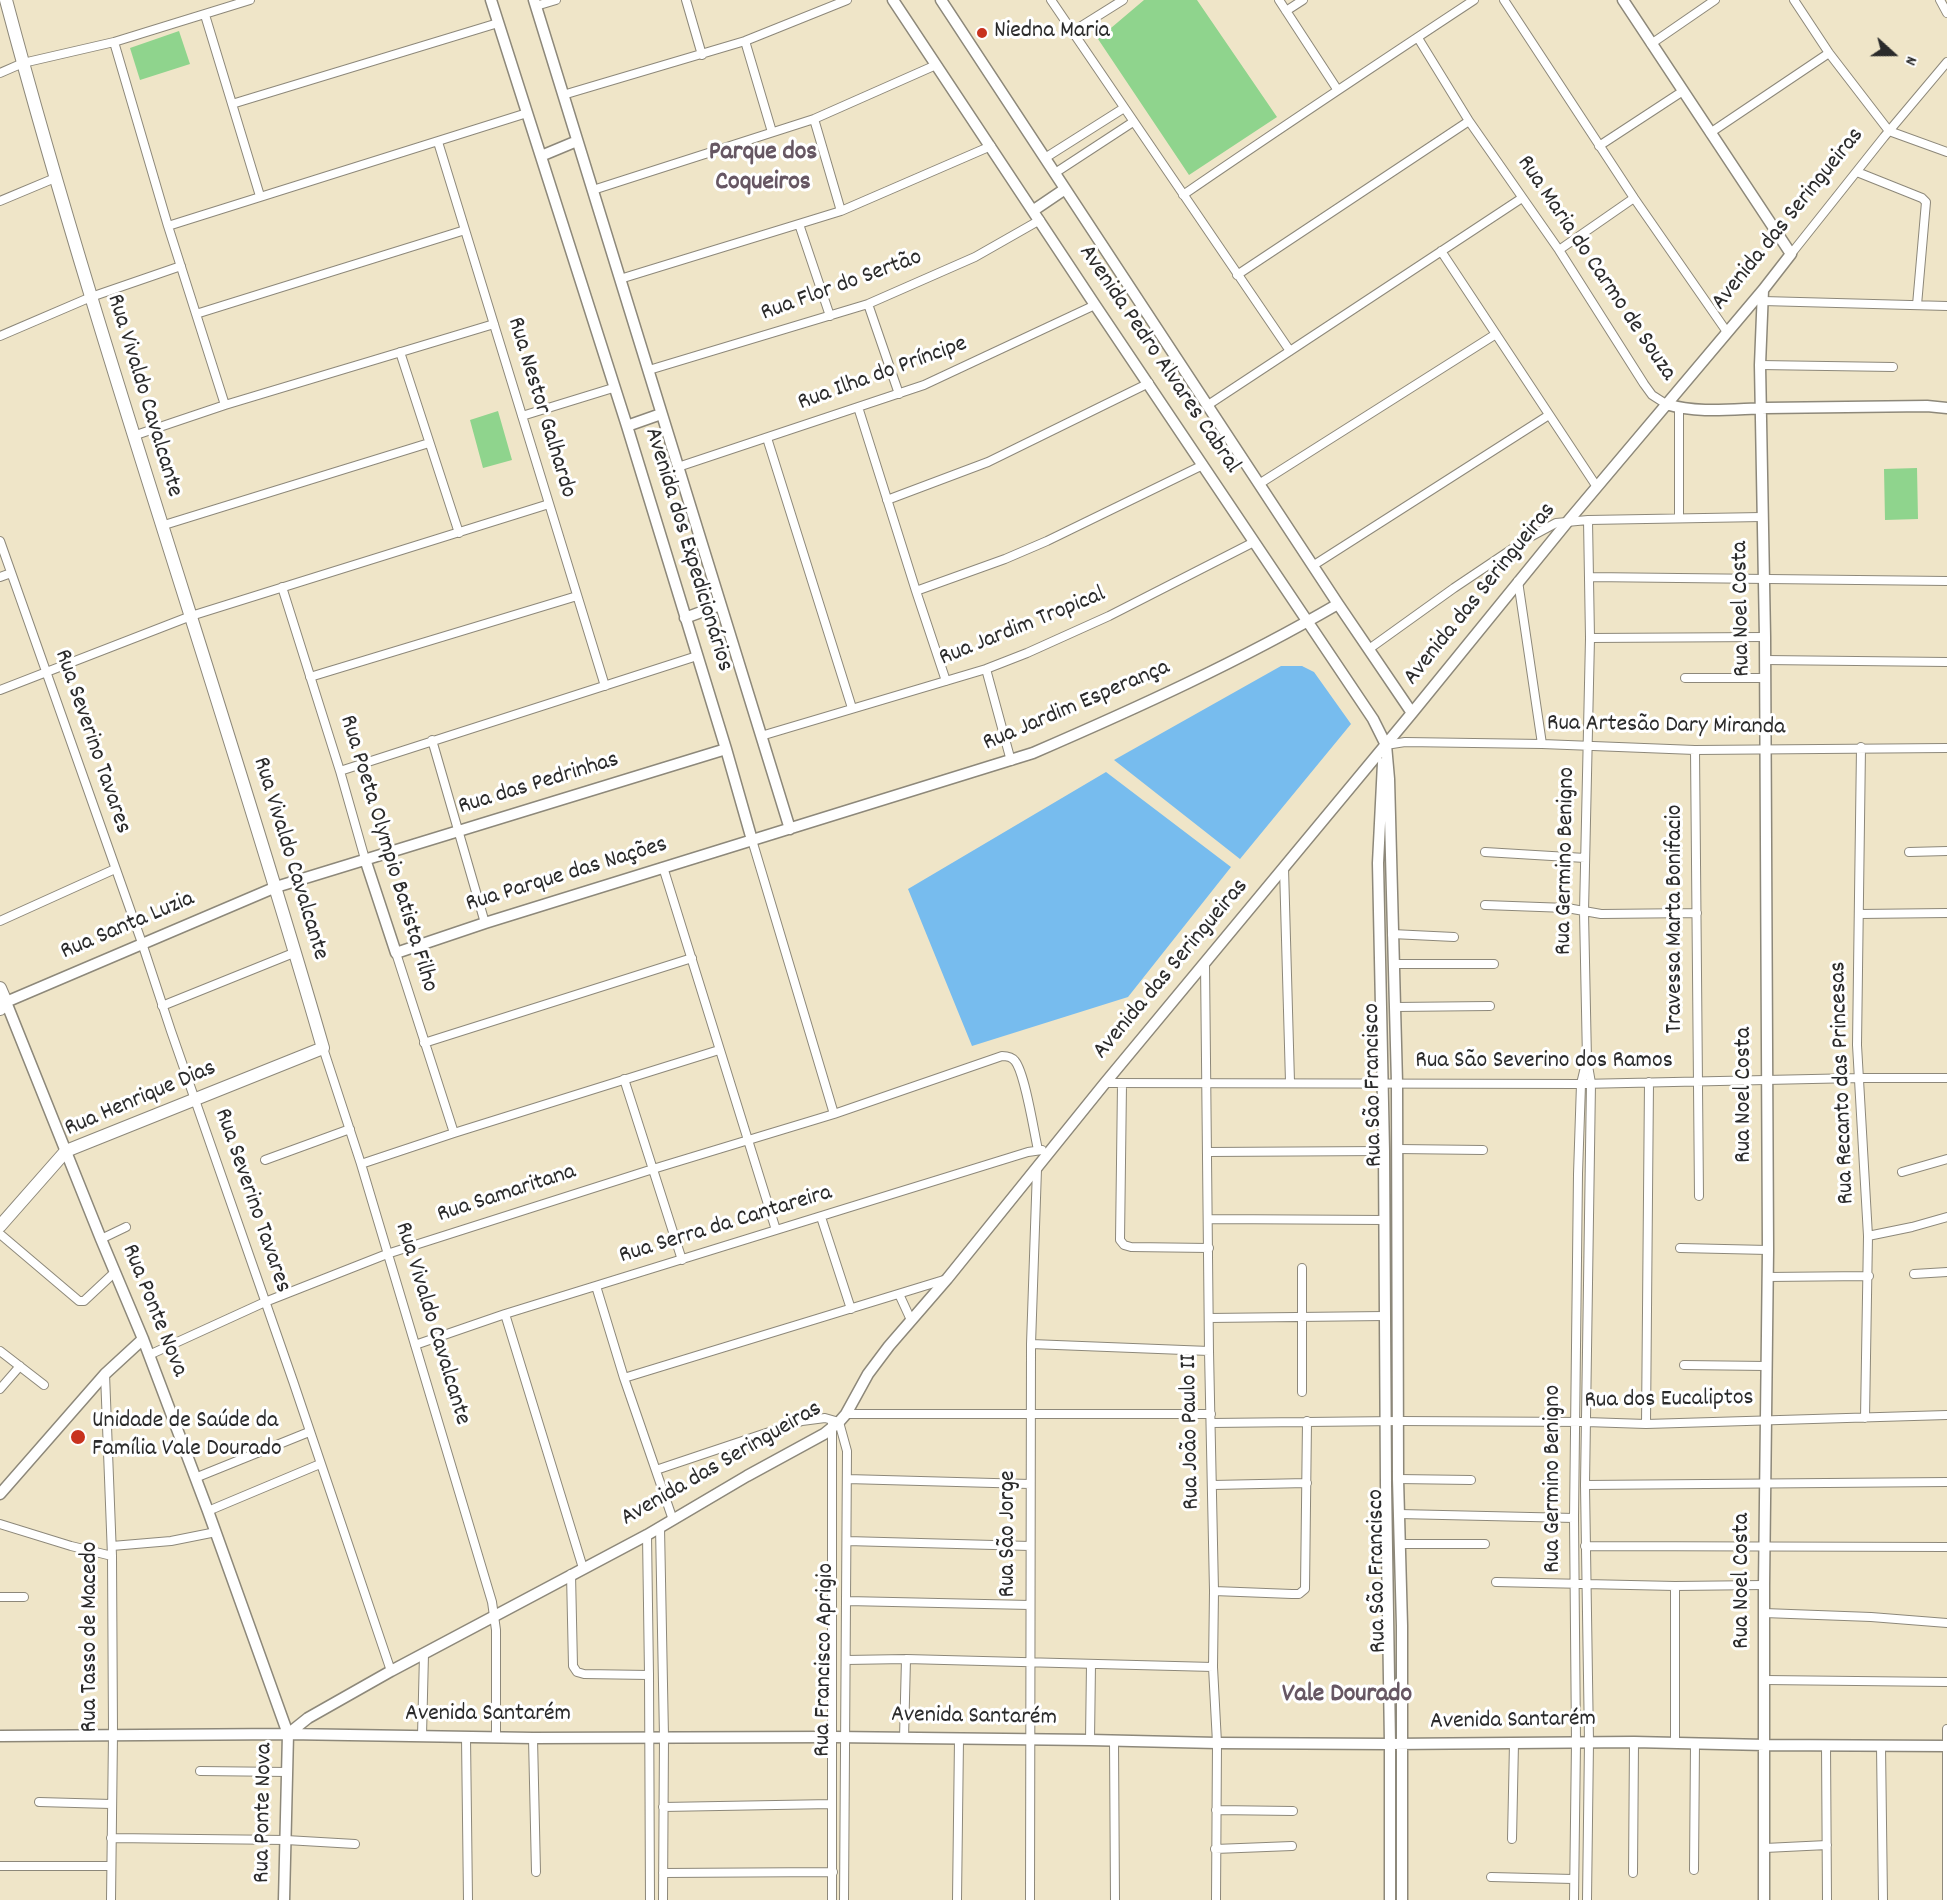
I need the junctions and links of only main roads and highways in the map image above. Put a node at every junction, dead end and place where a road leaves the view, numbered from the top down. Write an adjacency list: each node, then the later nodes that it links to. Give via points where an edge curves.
1 (6, 0): 4 (main road, Rua Vivaldo Cavalcante, via 133,436)
2 (0, 988): 3 (main road, Rua Ponte Nova)
3 (3, 1005)
4 (323, 1048): 5 (main road, Rua Henrique Dias, via 66,1151)
5 (0, 1226)

